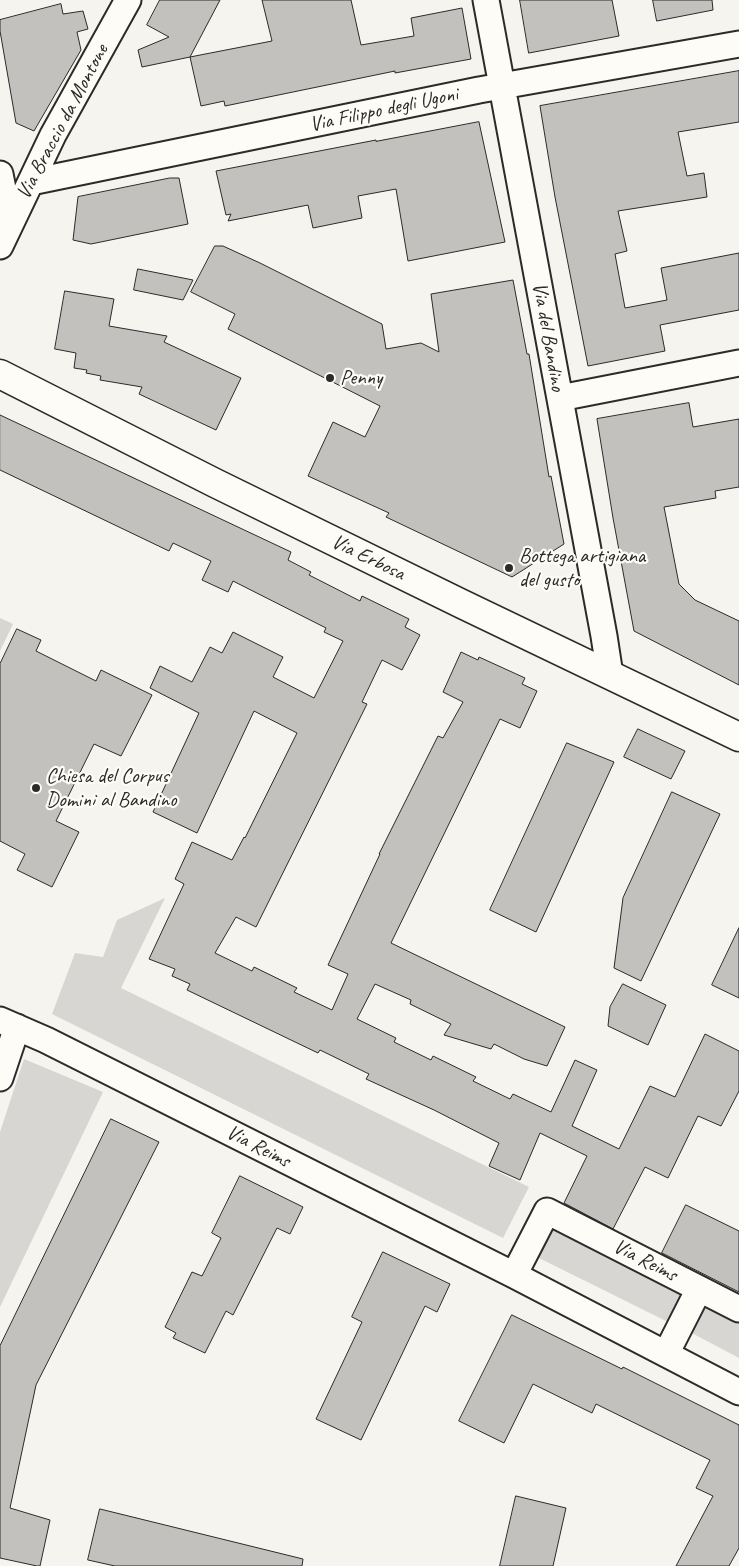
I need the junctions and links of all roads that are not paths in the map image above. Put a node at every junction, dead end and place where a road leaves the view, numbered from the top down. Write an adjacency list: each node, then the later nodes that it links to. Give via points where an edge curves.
1 (128, 0): 6 (street, Via Braccio da Montone, via 53,134)
2 (486, 0): 4 (street, Via del Bandino)
3 (739, 44): 4 (street, Via Filippo degli Ugoni)
4 (503, 86): 6 (street, Via Filippo degli Ugoni); 10 (street, Via del Bandino)
5 (0, 174): 7 (street)
6 (30, 182): 7 (street, Via Braccio da Montone)
7 (5, 235)
8 (739, 363): 10 (street)
9 (0, 374): 11 (main road, Via Erbosa, via 215,483)
10 (560, 398): 11 (street, Via del Bandino)
11 (610, 674): 12 (main road, Via Erbosa)
12 (739, 737)
13 (9, 1024): 14 (street); 15 (street, Via Reims)
14 (0, 1078)
15 (514, 1275): 16 (street, Via Reims, via 547,1211); 18 (street, Via Reims)
16 (699, 1288): 17 (street, Via Reims); 18 (street, Via Reims)
17 (739, 1309)
18 (666, 1354): 19 (street, Via Reims)
19 (739, 1392)

